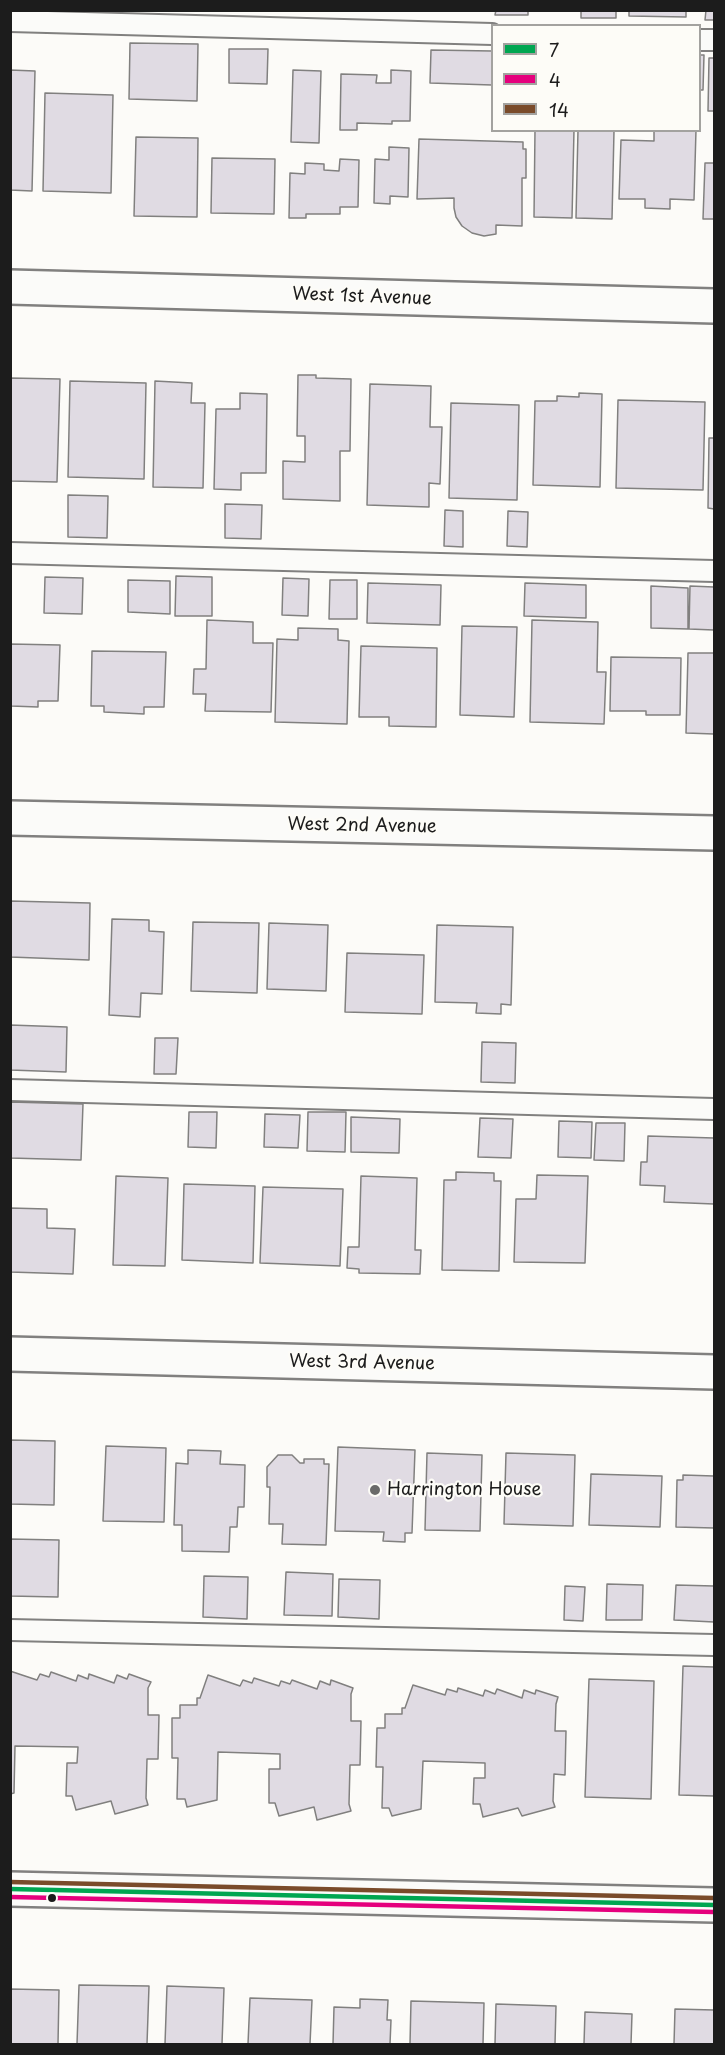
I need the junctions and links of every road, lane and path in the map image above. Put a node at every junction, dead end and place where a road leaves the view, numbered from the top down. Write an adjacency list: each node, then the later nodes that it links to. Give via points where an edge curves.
1 (10, 21): 2 (lane)
2 (491, 34)
3 (10, 288): 4 (street, West 1st Avenue)
4 (714, 306)
5 (10, 553): 6 (lane)
6 (714, 571)
7 (10, 818): 8 (street, West 2nd Avenue)
8 (714, 833)
9 (10, 1090): 10 (lane)
10 (714, 1109)
11 (10, 1354): 12 (street, West 3rd Avenue)
12 (714, 1372)
13 (10, 1630): 14 (lane)
14 (714, 1645)
15 (10, 1889): 16 (street)
16 (714, 1905)

